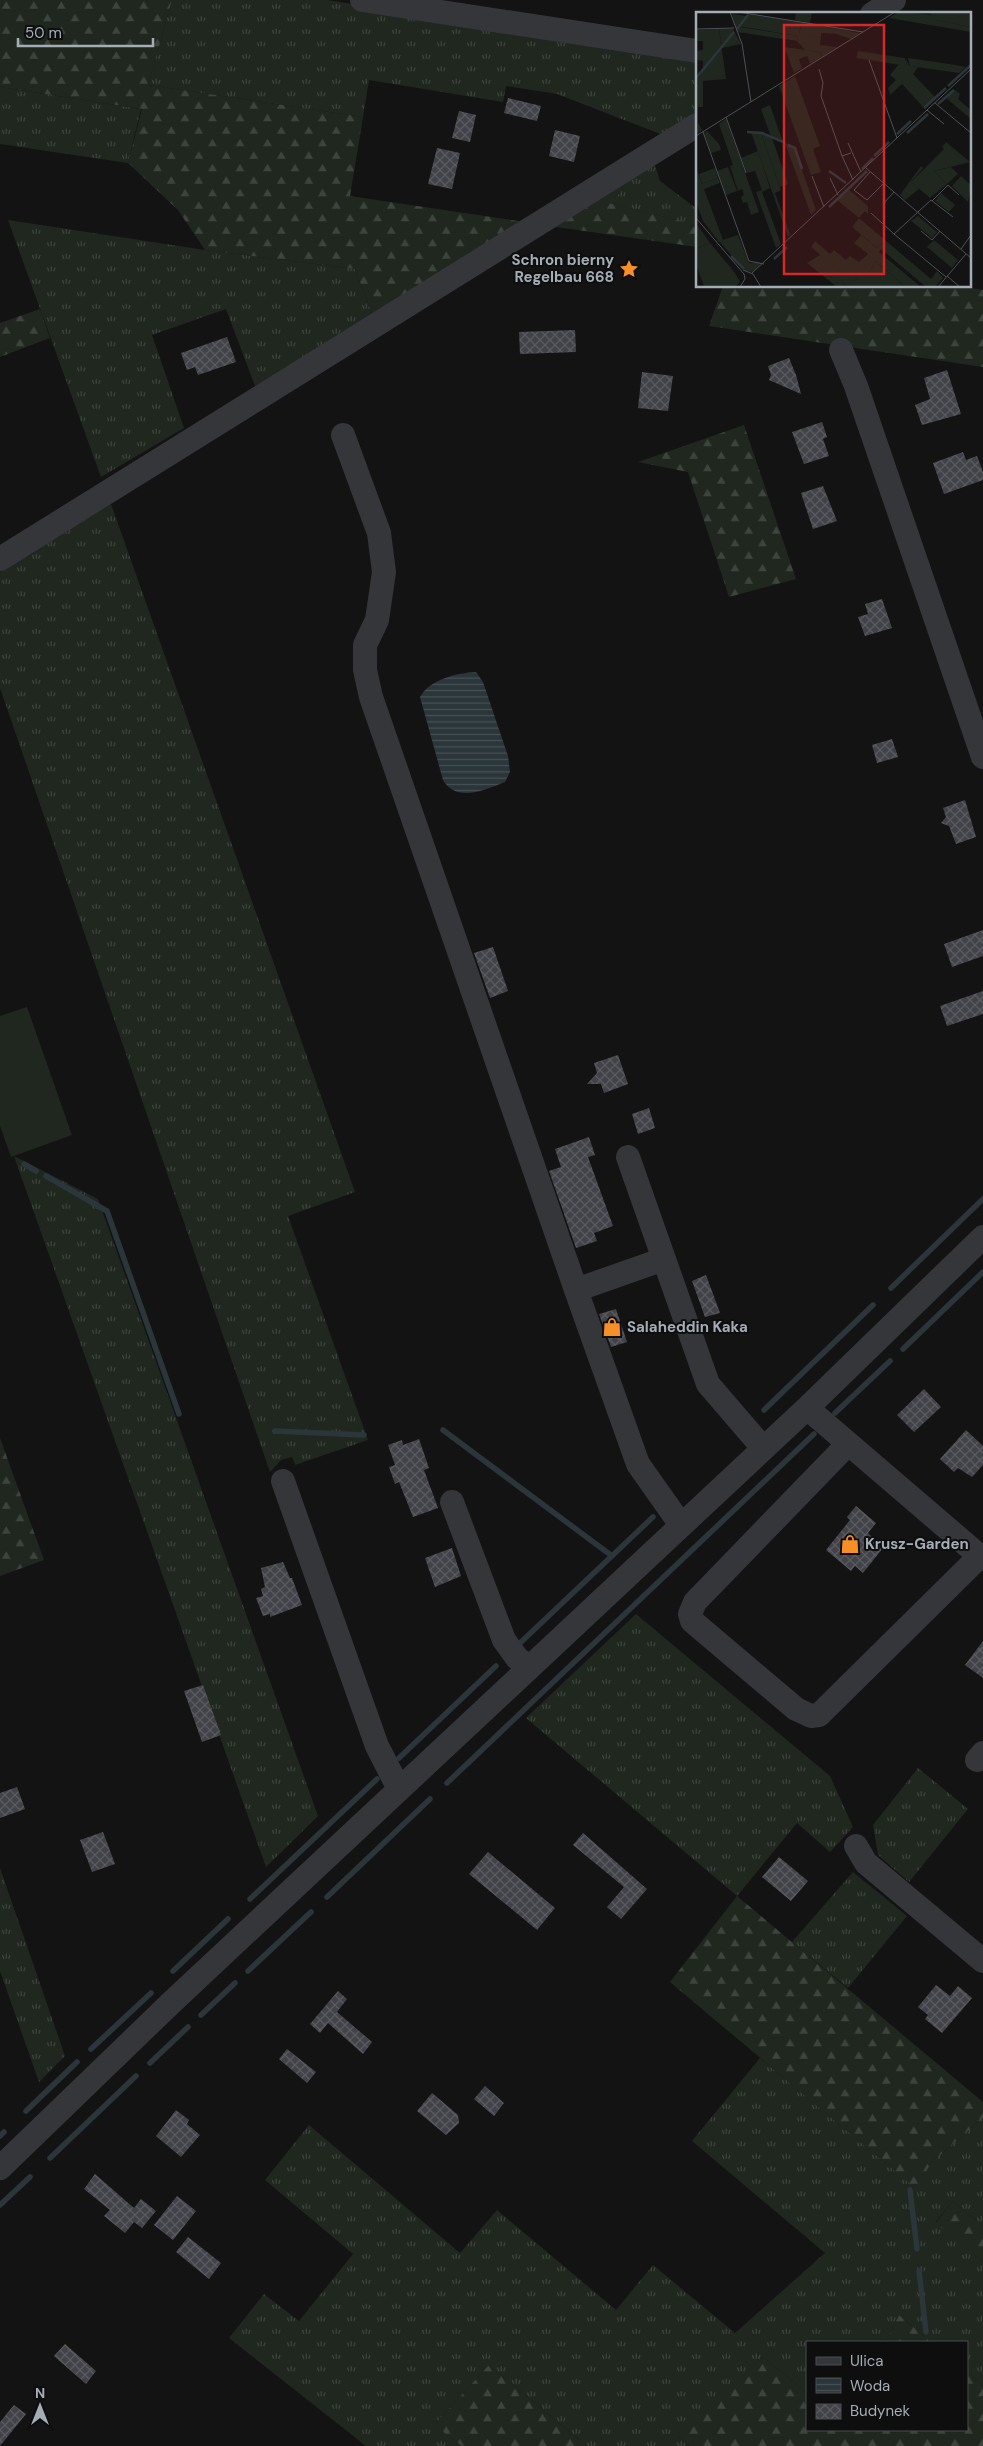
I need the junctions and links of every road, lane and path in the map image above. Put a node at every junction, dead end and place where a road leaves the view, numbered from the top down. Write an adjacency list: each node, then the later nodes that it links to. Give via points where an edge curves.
1 (362, 0): 4 (street)
2 (894, 0): 3 (street)
3 (875, 12)
4 (696, 51)
5 (696, 126): 8 (street)
6 (841, 350): 9 (street)
7 (343, 435): 13 (street, via 379,533 384,572 377,620 365,645 365,670 371,697)
8 (0, 559)
9 (983, 757)
10 (628, 1157): 12 (street)
11 (983, 1237): 14 (street)
12 (664, 1259): 13 (street); 16 (street, via 708,1384)
13 (576, 1290): 19 (street, via 638,1464)
14 (807, 1408): 15 (street); 16 (street)
15 (848, 1444): 20 (street); 20 (street, via 695,1602 690,1614 692,1621 796,1709 811,1716 819,1715)
16 (763, 1448): 19 (street)
17 (283, 1480): 22 (street, via 377,1746)
18 (452, 1502): 21 (street, via 504,1640 517,1658)
19 (681, 1525): 21 (street)
20 (982, 1558)
21 (529, 1667): 22 (street)
22 (399, 1789): 25 (street)
23 (856, 1846): 24 (street, via 866,1863)
24 (983, 1961)
25 (0, 2168)

